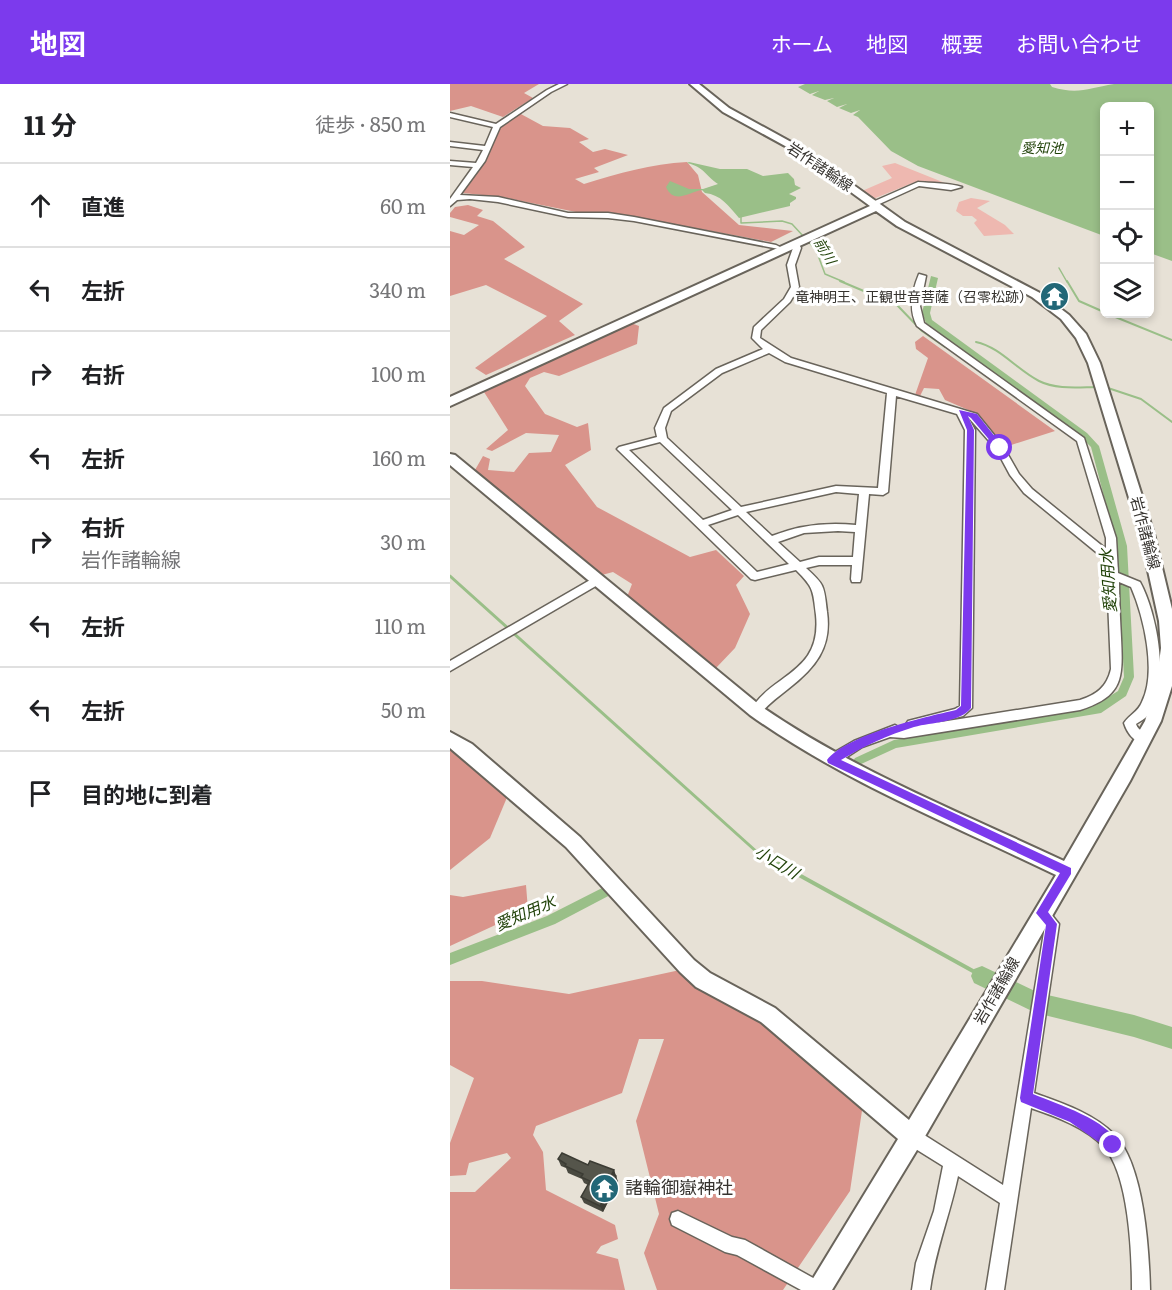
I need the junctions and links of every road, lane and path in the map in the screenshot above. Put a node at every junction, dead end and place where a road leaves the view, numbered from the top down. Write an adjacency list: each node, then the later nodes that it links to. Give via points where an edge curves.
1 (564, 84): 4 (street)
2 (694, 84): 11 (street, 岩作諸輪線, via 726,110 799,150)
3 (450, 115): 4 (street)
4 (497, 126): 6 (street)
5 (450, 144): 6 (street)
6 (486, 148): 8 (street)
7 (450, 163): 8 (street)
8 (478, 165): 10 (street)
9 (958, 187): 11 (street, via 918,184)
10 (453, 201): 13 (street, via 469,196 496,198 567,215 611,216)
11 (874, 205): 12 (street); 13 (street); 34 (street, 岩作諸輪線, via 901,224 1056,308 1082,337 1102,387 1147,534 1167,621)
12 (795, 244): 15 (street, via 791,265 793,292 757,329 756,338); 18 (street)
13 (776, 247): 17 (street)
14 (922, 276): 27 (street, via 914,305 920,324 1081,440 1111,538)
15 (768, 350): 16 (street, via 788,360); 20 (street, via 719,371 666,410 660,428)
16 (892, 390): 19 (street); 22 (street, via 883,492)
17 (450, 395)
18 (450, 402)
19 (961, 411): 27 (street, via 974,416 1028,490); 36 (street, via 970,430 966,708)
20 (662, 439): 23 (street); 24 (street, via 622,449)
21 (450, 458): 32 (street)
22 (864, 490): 23 (street, via 836,489); 25 (street)
23 (738, 512): 24 (street); 26 (street)
24 (700, 524): 29 (street, via 755,576)
25 (861, 529): 26 (street, via 813,528); 28 (street)
26 (772, 540): 29 (street)
27 (1111, 559): 30 (street)
28 (858, 561): 29 (street, via 830,560); 31 (street)
29 (801, 567): 35 (street, via 818,584 821,639 809,663)
30 (1111, 574): 36 (street, via 1117,669 1106,693 1080,705 904,733); 38 (street, via 1136,585 1148,617 1153,682 1144,712 1130,723 1132,730)
31 (856, 579)
32 (597, 580): 33 (street); 35 (street)
33 (450, 667)
34 (1170, 667): 38 (street, 岩作諸輪線)
35 (756, 711): 39 (street)
36 (889, 732): 39 (street)
37 (450, 738): 43 (street, via 573,842 703,980 768,1015)
38 (1144, 739): 40 (street, 岩作諸輪線)
39 (832, 760): 40 (street)
40 (1067, 871): 41 (street, 岩作諸輪線)
41 (1042, 913): 42 (street, via 1052,924); 43 (street, 岩作諸輪線)
42 (1026, 1098): 45 (street); 50 (street, via 1075,1118 1113,1145 1124,1167 1137,1228)
43 (912, 1137): 44 (street); 47 (street, 岩作諸輪線)
44 (951, 1164): 45 (street); 48 (street)
45 (1009, 1199): 49 (street)
46 (678, 1219): 47 (street, via 731,1246 739,1246)
47 (818, 1290)
48 (921, 1290)
49 (995, 1290)
50 (1141, 1290)

